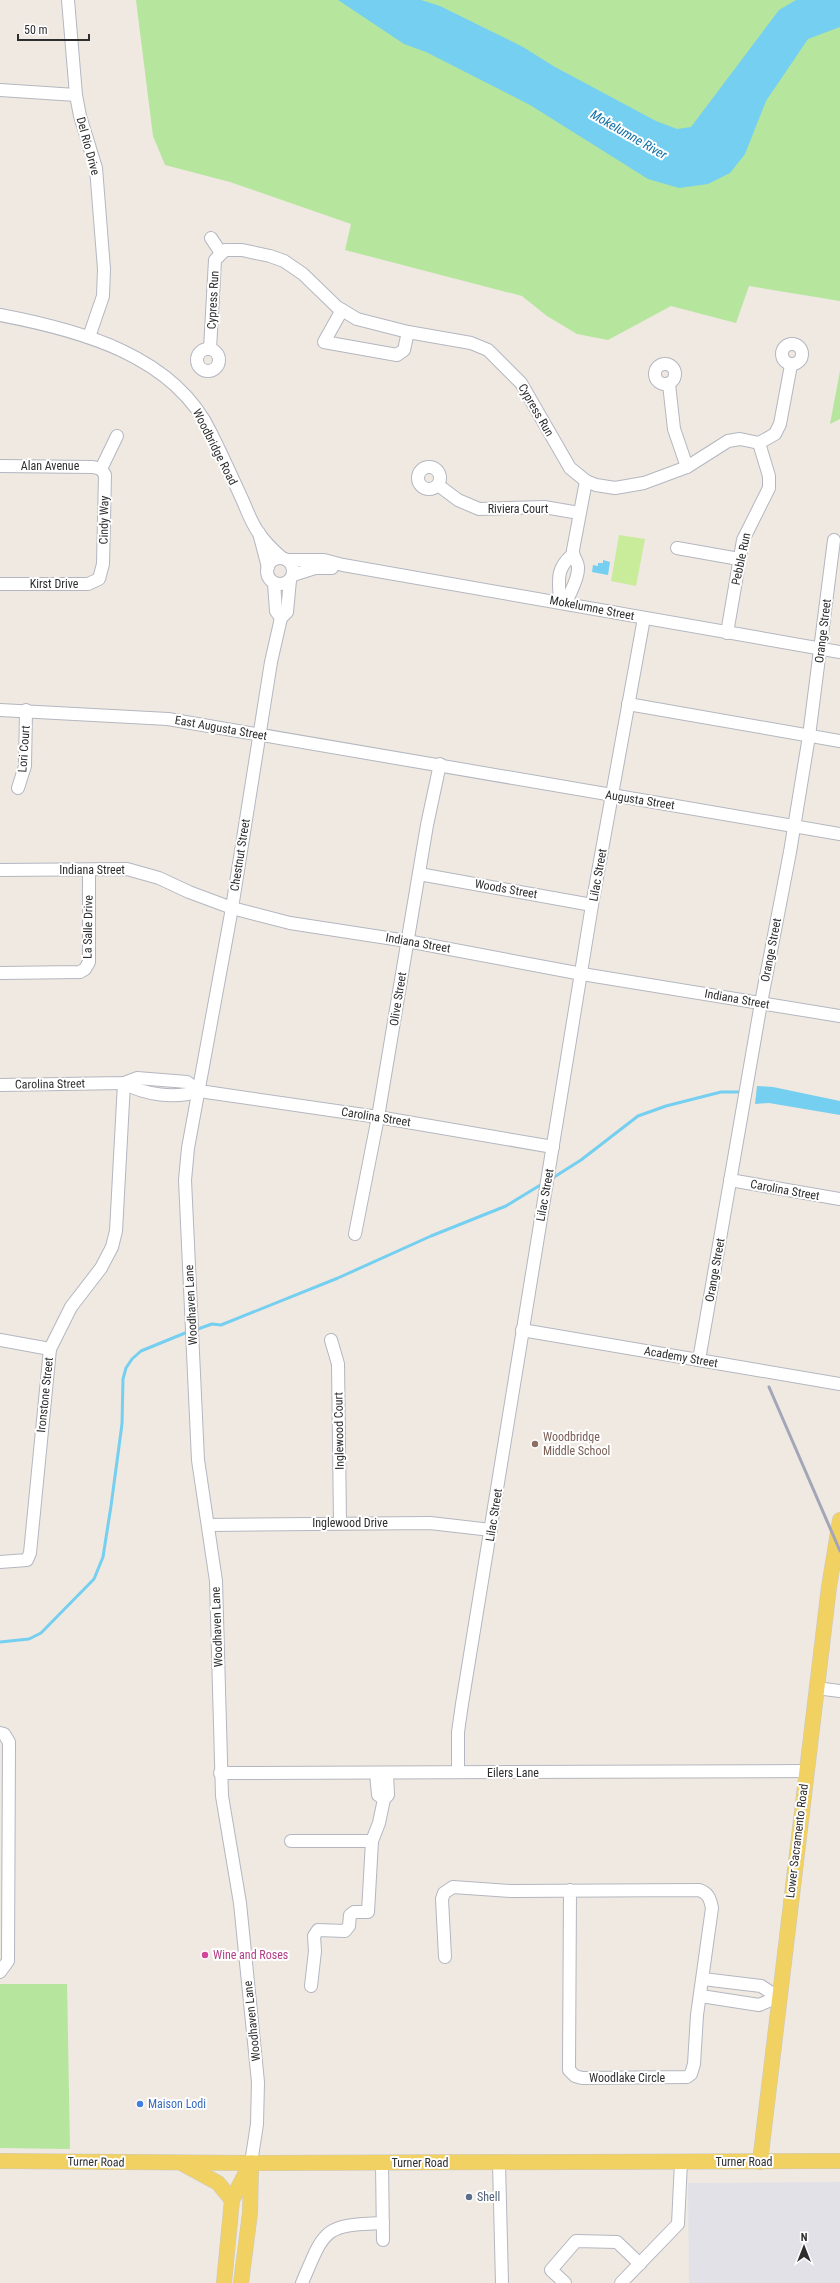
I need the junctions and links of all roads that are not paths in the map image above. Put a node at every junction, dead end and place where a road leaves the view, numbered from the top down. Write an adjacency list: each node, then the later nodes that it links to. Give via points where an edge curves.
1 (68, 0): 3 (street, Del Rio Drive)
2 (0, 90): 3 (street)
3 (76, 96): 9 (street, Del Rio Drive, via 96,168 104,269 103,296)
4 (212, 238): 5 (street)
5 (221, 253): 6 (street, Cypress Run, via 234,249 284,261 297,269); 10 (street, Cypress Run, via 214,264)
6 (342, 310): 8 (street, Cypress Run, via 365,322); 8 (street, via 324,342 397,355 404,350)
7 (0, 315): 9 (street, Woodbridge Road)
8 (408, 332): 18 (street, Cypress Run, via 471,343 493,354 525,389 566,463)
9 (89, 338): 21 (street, Woodbridge Road, via 151,367 186,395 210,431)
10 (210, 349)
11 (791, 365): 14 (street, via 780,424 775,434)
12 (669, 384): 16 (street, via 674,429)
13 (117, 436): 17 (street)
14 (759, 443): 16 (street, Cypress Run, via 740,439 728,441); 26 (street, Pebble Run, via 769,476 769,488 749,525)
15 (0, 466): 17 (street, Alan Avenue, via 93,466)
16 (687, 467): 18 (street, Cypress Run, via 666,476 625,487 605,487)
17 (101, 469): 29 (street, Cindy Way, via 105,475)
18 (586, 481): 20 (street)
19 (438, 486): 20 (street, Riviera Court, via 458,500 479,509 544,507)
20 (579, 513): 24 (street)
21 (259, 533): 25 (street, Woodbridge Road); 28 (street, Woodbridge Road)
22 (834, 540): 37 (street, Orange Street)
23 (677, 548): 26 (street)
24 (572, 555): 33 (street, via 562,564 559,576); 33 (street, via 579,567 576,580)
25 (284, 559): 27 (street, Mokelumne Street, via 324,560); 28 (street, via 274,560); 30 (street, via 292,566)
26 (739, 559): 36 (street, Pebble Run)
27 (343, 565): 30 (street, Mokelumne Street, via 315,568); 33 (street, Mokelumne Street)
28 (268, 567): 31 (street, via 268,575)
29 (101, 572): 32 (street, Kirst Drive, via 99,579 88,584)
30 (291, 577): 31 (street, via 283,584); 34 (street, Chestnut Street, via 287,612)
31 (274, 583): 34 (street, via 276,611)
32 (0, 584)
33 (563, 602): 35 (street, Mokelumne Street)
34 (281, 618): 42 (street, Chestnut Street)
35 (644, 618): 36 (street, Mokelumne Street); 39 (street, Lilac Street)
36 (727, 633): 37 (street, Mokelumne Street)
37 (821, 648): 38 (street, Mokelumne Street); 43 (street, Orange Street)
38 (840, 652)
39 (628, 704): 43 (street); 47 (street, Lilac Street)
40 (0, 710): 41 (street, East Augusta Street)
41 (26, 710): 42 (street, East Augusta Street, via 168,719); 46 (street, Lori Court, via 25,766)
42 (259, 734): 45 (street, East Augusta Street); 54 (street, Chestnut Street)
43 (809, 736): 44 (street); 48 (street, Orange Street)
44 (840, 741)
45 (440, 764): 47 (street, Augusta Street); 52 (street, Olive Street)
46 (18, 788)
47 (612, 796): 48 (street, Augusta Street); 53 (street, Lilac Street)
48 (794, 825): 49 (street, Augusta Street); 58 (street, Orange Street)
49 (840, 834)
50 (0, 870): 51 (street, Indiana Street)
51 (89, 870): 54 (street, Indiana Street, via 128,869 159,878); 56 (street, La Salle Drive, via 88,962 85,969 80,972)
52 (419, 874): 53 (street, Woods Street); 55 (street, Olive Street)
53 (592, 904): 57 (street, Lilac Street)
54 (232, 908): 55 (street, Indiana Street, via 290,923); 62 (street, Chestnut Street)
55 (407, 941): 57 (street, Indiana Street); 63 (street, Olive Street)
56 (0, 973)
57 (582, 974): 58 (street, Indiana Street); 64 (street, Lilac Street)
58 (761, 1003): 59 (street, Indiana Street); 65 (street, Orange Street)
59 (840, 1016)
60 (124, 1083): 61 (street, Carolina Street); 62 (street, Carolina Street, via 138,1091 184,1096); 71 (street, Ironstone Street, via 118,1210 113,1242 101,1268 71,1307)
61 (0, 1085)
62 (199, 1091): 63 (street, Carolina Street); 76 (street, Woodhaven Lane, via 188,1148 186,1180 198,1460)
63 (378, 1117): 64 (street, Carolina Street); 67 (street, Olive Street)
64 (553, 1147): 68 (street, Lilac Street)
65 (730, 1180): 66 (street, Carolina Street); 72 (street, Orange Street)
66 (840, 1199)
67 (355, 1234)
68 (522, 1330): 72 (street, Academy Street); 77 (street, Lilac Street)
69 (0, 1340): 71 (street)
70 (331, 1340): 75 (street, Inglewood Court, via 338,1364)
71 (50, 1349): 78 (street, Ironstone Street, via 28,1557 27,1560 20,1562)
72 (699, 1360): 73 (street, Academy Street)
73 (840, 1384)
74 (840, 1520): 79 (main road, Lower Sacramento Road)
75 (340, 1523): 76 (street, Inglewood Drive); 77 (street, Inglewood Drive, via 430,1523)
76 (208, 1526): 84 (street, Woodhaven Lane, via 216,1588)
77 (491, 1530): 83 (street, Lilac Street, via 461,1711)
78 (0, 1562)
79 (816, 1688): 80 (street); 82 (main road, Lower Sacramento Road)
80 (840, 1690)
81 (2, 1733): 90 (street, via 9,1742 8,1961)
82 (806, 1771): 83 (street, Eilers Lane); 94 (main road, Lower Sacramento Road)
83 (458, 1772): 85 (street, Eilers Lane)
84 (220, 1773): 85 (street, Eilers Lane); 102 (street, Woodhaven Lane, via 242,1925 257,2067 257,2124)
85 (382, 1773): 87 (street, via 378,1795 384,1799)
86 (291, 1841): 87 (street)
87 (372, 1841): 92 (street, via 368,1912 354,1912 350,1915 349,1926 345,1931 318,1930 314,1936)
88 (570, 1890): 89 (street, Woodlake Circle, via 511,1891 453,1887 446,1891 442,1899); 91 (street, Woodlake Circle, via 705,1892 712,1908); 93 (street, Woodlake Circle, via 569,2070 574,2076 687,2077 691,2074 694,2064 697,2014)
89 (445, 1958)
90 (0, 1972)
91 (703, 1979): 93 (street, Woodlake Circle); 94 (street, via 761,1986)
92 (311, 1986)
93 (701, 1996): 94 (street, via 759,2005)
94 (778, 1997): 99 (main road, Lower Sacramento Road)
95 (840, 2161): 99 (main road, Turner Road)
96 (0, 2162): 100 (main road, Turner Road)
97 (499, 2162): 98 (main road, Turner Road); 101 (main road, Turner Road); 110 (street)
98 (680, 2162): 99 (main road, Turner Road); 106 (street, via 680,2220)
99 (760, 2162)
100 (182, 2163): 102 (main road, Turner Road); 103 (main road, via 218,2183)
101 (382, 2163): 102 (main road, Turner Road); 104 (street)
102 (251, 2164): 103 (main road); 108 (main road, via 250,2213)
103 (232, 2200): 107 (main road)
104 (383, 2223): 105 (street); 109 (street, via 347,2224 331,2230 318,2246)
105 (383, 2240)
106 (640, 2264): 111 (street, via 617,2242 576,2241 551,2270); 112 (street)
107 (224, 2283)
108 (241, 2283)
109 (302, 2283)
110 (502, 2283)
111 (565, 2283)
112 (621, 2283)

